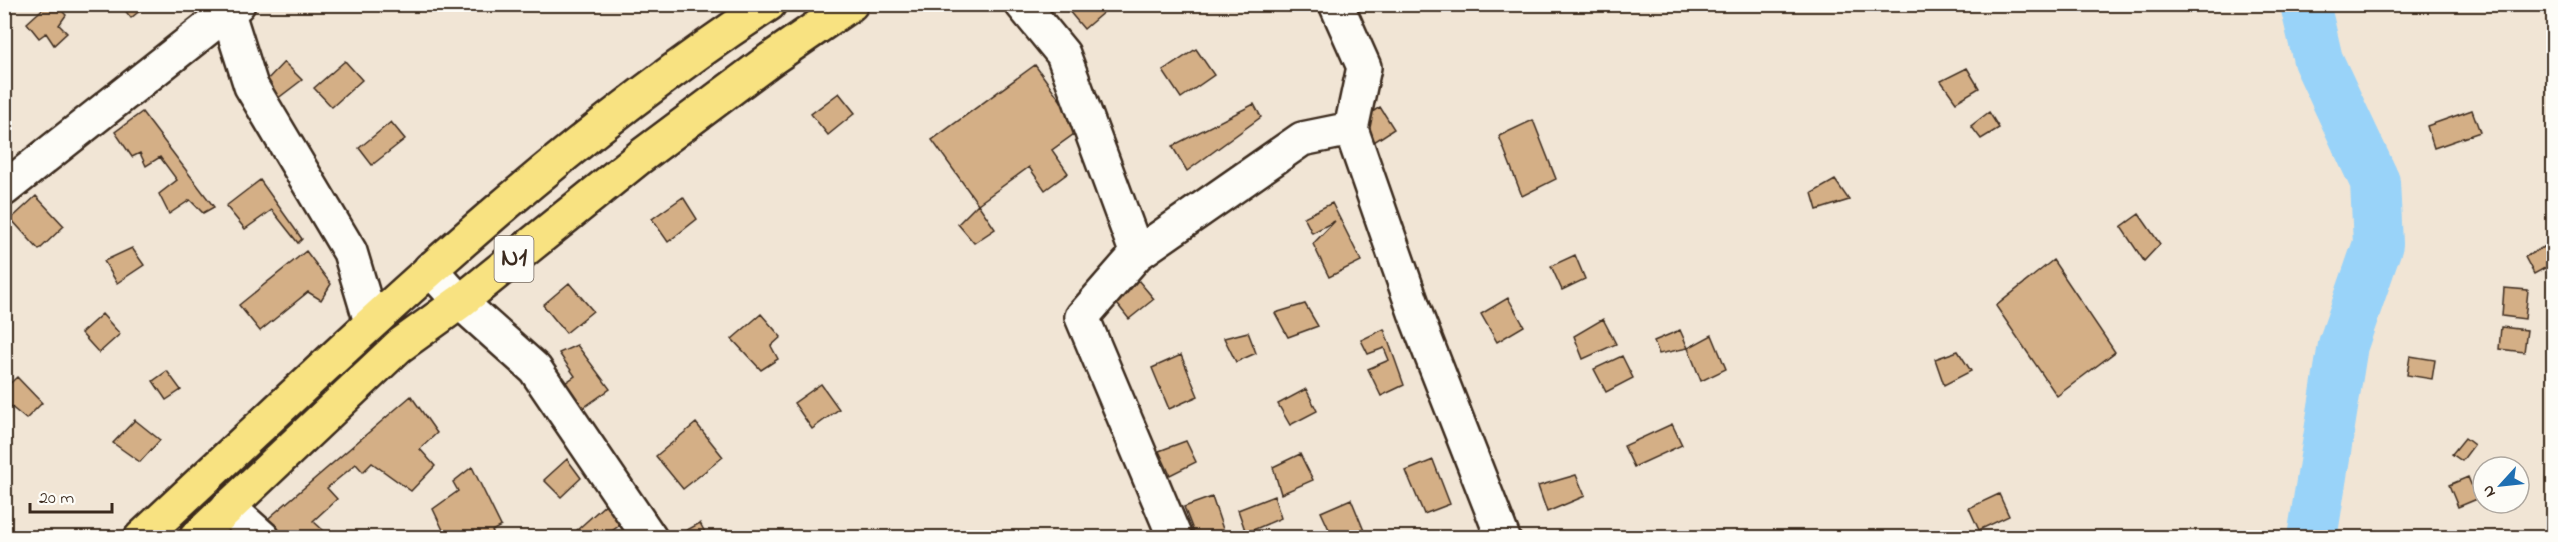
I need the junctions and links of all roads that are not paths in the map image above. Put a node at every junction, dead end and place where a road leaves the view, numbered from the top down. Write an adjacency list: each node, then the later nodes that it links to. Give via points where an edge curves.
1 (769, 4): 9 (main road, N1, via 626,104)
2 (851, 4): 10 (main road, N1, via 640,157)
3 (1022, 4): 8 (street, via 1062,54)
4 (1336, 4): 6 (street, via 1364,67)
5 (230, 7): 7 (street); 11 (street, via 251,86 350,252)
6 (1351, 129): 8 (street, via 1302,139); 18 (street, via 1418,321)
7 (4, 189)
8 (1137, 254): 17 (street, via 1082,317)
9 (430, 270): 10 (street); 11 (main road, N1)
10 (459, 302): 12 (main road, N1, via 399,346); 16 (street, via 535,369)
11 (371, 321): 13 (main road, N1)
12 (228, 507): 14 (main road, N1); 15 (street)
13 (141, 537)
14 (196, 537)
15 (263, 537)
16 (650, 537)
17 (1175, 537)
18 (1503, 537)

